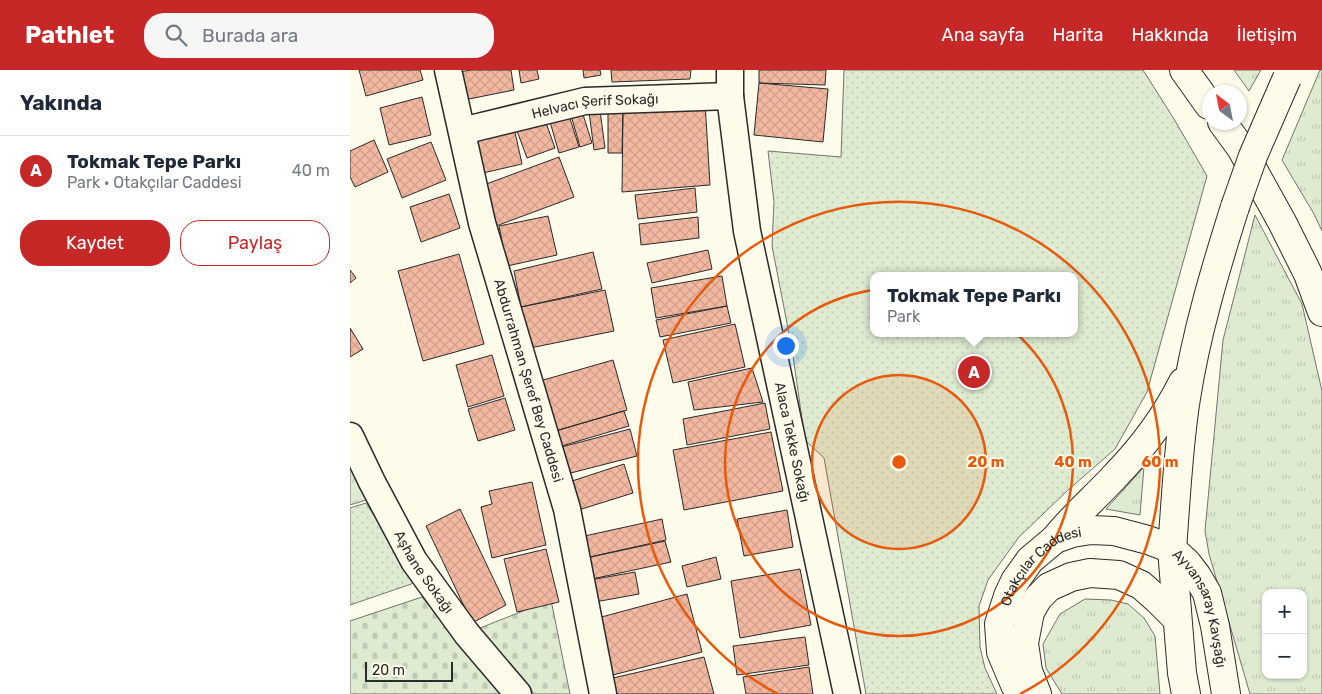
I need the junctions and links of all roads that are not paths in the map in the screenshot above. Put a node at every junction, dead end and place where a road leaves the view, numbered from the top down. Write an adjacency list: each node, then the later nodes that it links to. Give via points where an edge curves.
1 (448, 70): 8 (street, Abdurrahman Şeref Bey Caddesi)
2 (730, 70): 6 (street, Alaca Tekke Sokağı)
3 (1184, 70): 5 (main road)
4 (1289, 74): 10 (main road, bridge, via 1253,156 1235,208)
5 (1202, 94)
6 (730, 96): 8 (street, Helvacı Şerif Sokağı, via 585,101); 17 (street, Alaca Tekke Sokağı, via 747,232)
7 (1228, 130): 9 (main road, via 1282,222 1308,274)
8 (462, 131): 16 (street, Abdurrahman Şeref Bey Caddesi, via 482,223 567,509)
9 (1322, 312)
10 (1193, 363): 12 (main road, via 1177,394 1142,446); 13 (main road, via 1180,452)
11 (350, 436): 15 (street, Aşhane Sokağı, via 414,561 467,634)
12 (1055, 539): 13 (main road, Otakçılar Caddesi, via 1091,530 1114,532); 18 (main road, Otakçılar Caddesi, via 1030,560 1016,581 999,624 1001,652)
13 (1172, 549): 14 (main road, Ayvansaray Kavşağı); 21 (main road, Ayvansaray Kavşağı, via 1187,563 1207,593)
14 (1178, 619): 19 (main road, Otakçılar Caddesi, via 1141,585 1119,574 1090,573 1049,587 1030,612 1024,643 1028,671); 20 (main road, Ayvansaray Kavşağı)
15 (518, 694)
16 (603, 694)
17 (847, 694)
18 (1020, 694)
19 (1037, 694)
20 (1186, 694)
21 (1226, 694)

